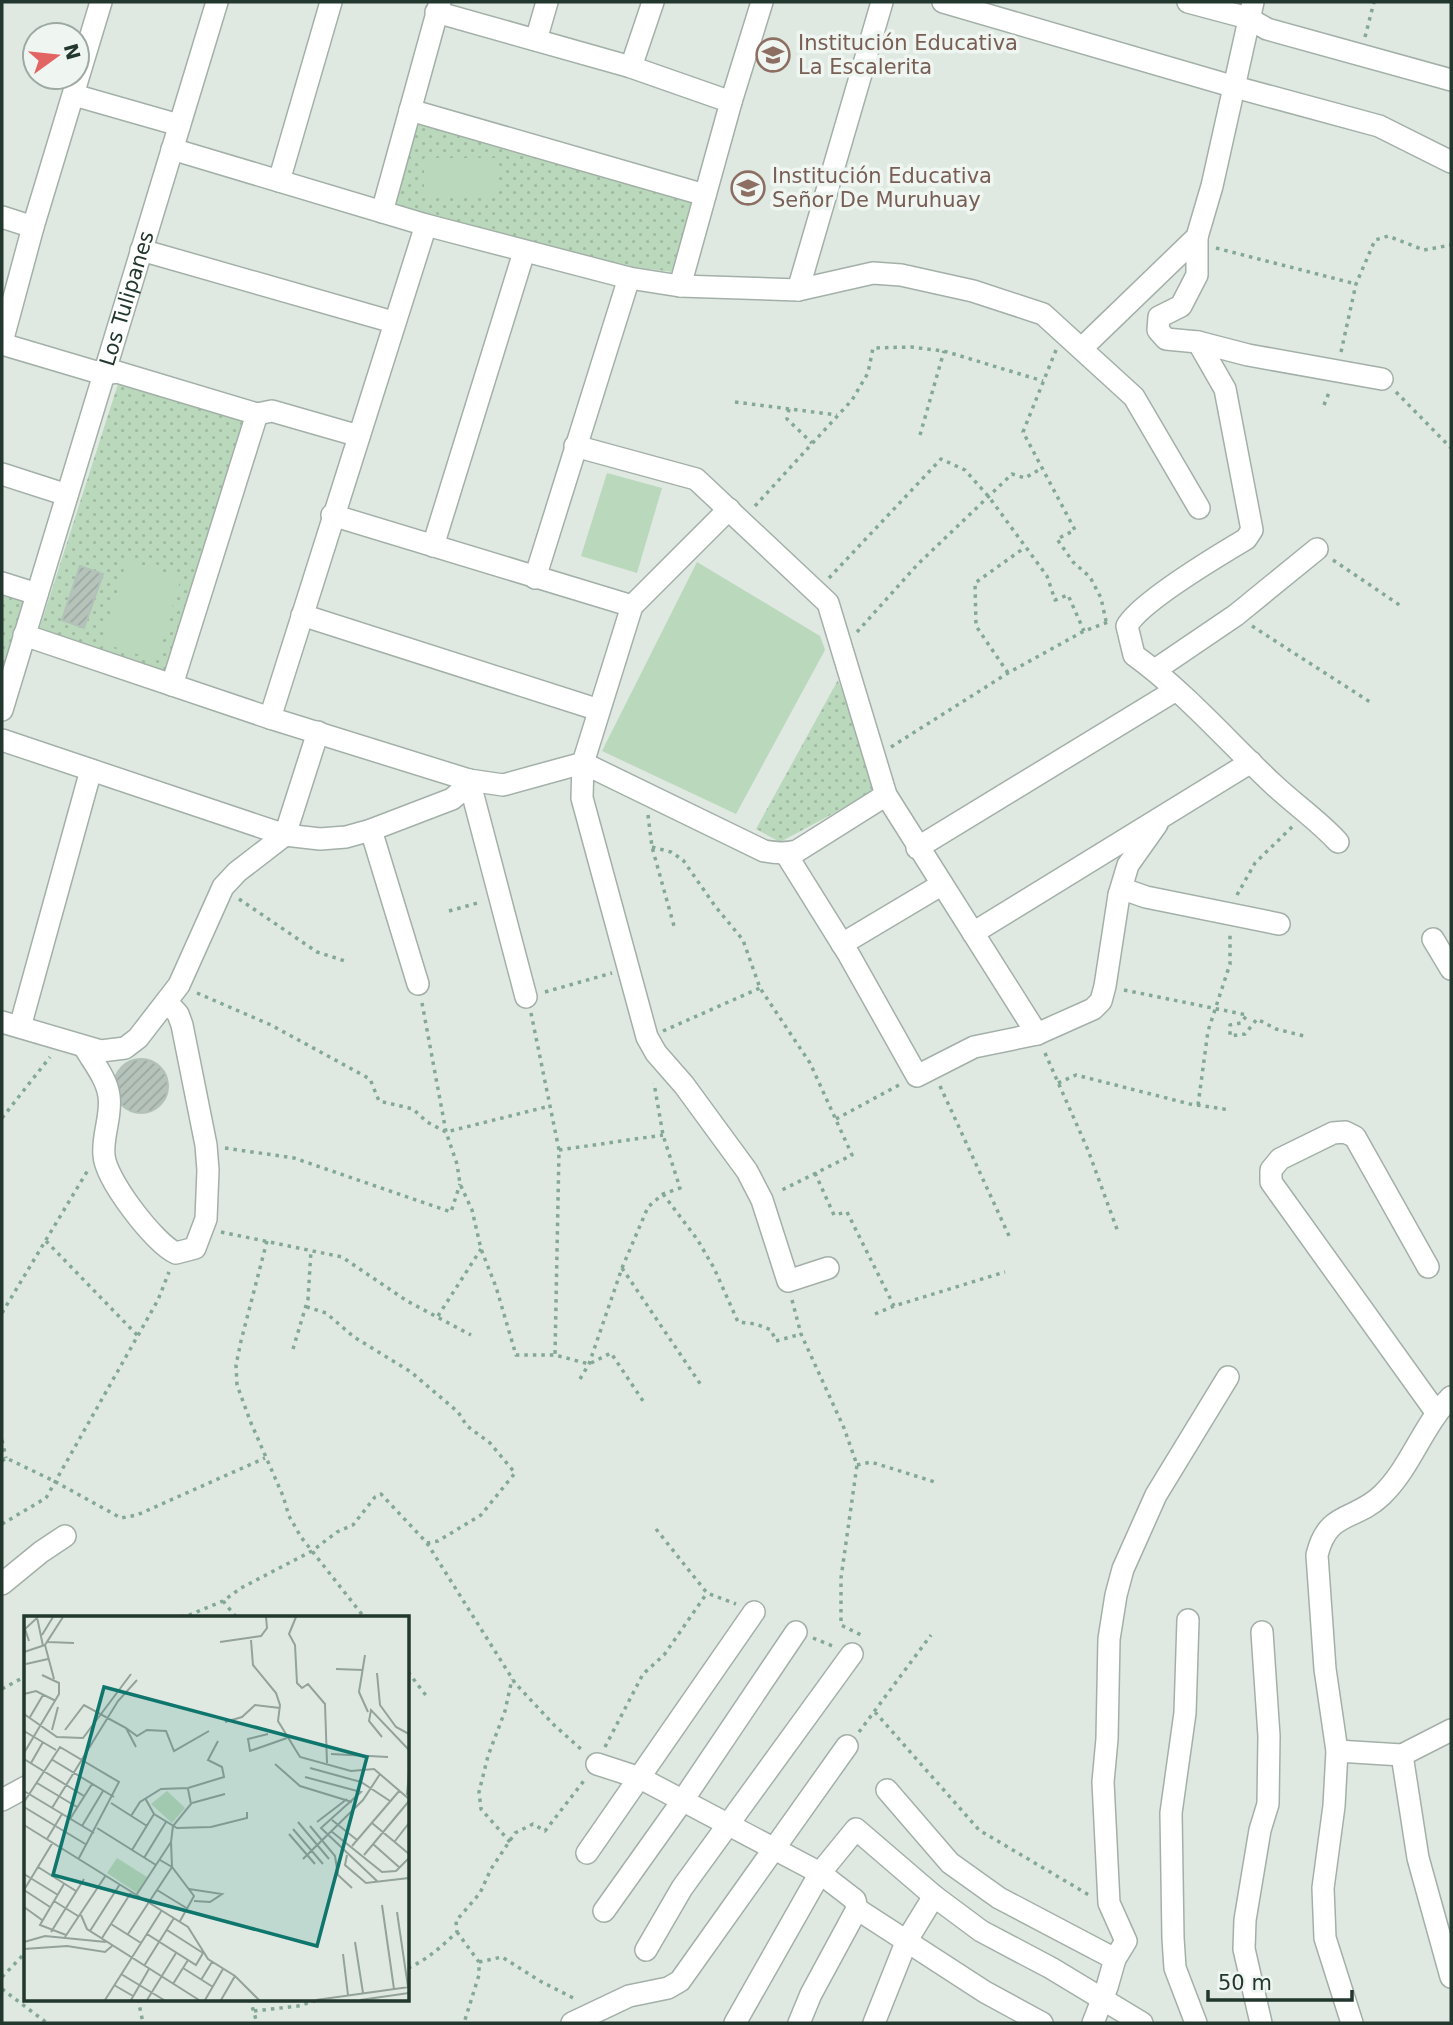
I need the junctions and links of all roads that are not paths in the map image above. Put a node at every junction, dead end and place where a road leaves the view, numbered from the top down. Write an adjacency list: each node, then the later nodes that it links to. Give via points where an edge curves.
1 (101, 2): 16 (street)
2 (218, 2): 19 (street, Los Tulipanes)
3 (331, 2): 22 (street)
4 (547, 2): 12 (street)
5 (653, 2): 13 (street)
6 (762, 2): 17 (street)
7 (881, 2): 33 (street)
8 (943, 2): 15 (street)
9 (1188, 2): 11 (street)
10 (438, 7): 12 (street); 18 (street)
11 (1250, 10): 14 (street, via 1267,29); 15 (street)
12 (536, 40): 13 (street)
13 (631, 67): 17 (street)
14 (1451, 80)
15 (1235, 87): 21 (street, via 1379,126); 28 (street)
16 (74, 95): 19 (street); 27 (street)
17 (731, 103): 23 (street)
18 (410, 110): 23 (street); 24 (street)
19 (179, 125): 20 (street, Los Tulipanes)
20 (172, 149): 22 (street); 29 (street, Los Tulipanes)
21 (1451, 162)
22 (279, 181): 24 (street)
23 (705, 195): 32 (street)
24 (382, 212): 26 (street)
25 (2, 217): 27 (street)
26 (426, 225): 30 (street); 34 (street)
27 (33, 227): 36 (street)
28 (1197, 240): 35 (street, via 1197,275 1181,306 1159,317 1158,330 1166,339); 37 (street)
29 (141, 250): 34 (street); 38 (street, Los Tulipanes)
30 (524, 252): 31 (street); 48 (street)
31 (629, 278): 32 (street); 42 (street)
32 (680, 286): 33 (street)
33 (798, 290): 37 (street, via 873,273 901,275 973,291 1043,314)
34 (393, 322): 41 (street)
35 (1198, 342): 39 (street); 56 (street, via 1225,389 1252,530 1246,539 1116,624 1134,656)
36 (2, 343): 38 (street)
37 (1082, 348): 45 (street, via 1134,397)
38 (103, 374): 40 (street, via 117,372); 44 (street, Los Tulipanes)
39 (1382, 379)
40 (257, 414): 41 (street, via 272,411); 57 (street)
41 (359, 436): 46 (street)
42 (575, 446): 47 (street, via 696,479); 50 (street)
43 (2, 474): 44 (street)
44 (67, 495): 52 (street, Los Tulipanes)
45 (1199, 508)
46 (332, 515): 48 (street); 54 (street)
47 (735, 515): 53 (street); 68 (street, via 828,603)
48 (433, 546): 50 (street)
49 (1317, 549): 56 (street, via 1236,615)
50 (535, 578): 53 (street)
51 (2, 583): 52 (street)
52 (37, 594): 55 (street, Los Tulipanes)
53 (632, 606): 60 (street)
54 (302, 615): 60 (street); 61 (street)
55 (24, 635): 57 (street); 59 (street, Los Tulipanes)
56 (1155, 670): 58 (street)
57 (173, 685): 61 (street)
58 (1176, 690): 64 (street); 73 (street)
59 (2, 710)
60 (598, 710): 65 (street)
61 (271, 718): 62 (street)
62 (317, 732): 67 (street); 71 (street)
63 (2, 740): 66 (street)
64 (1251, 762): 69 (street); 72 (street)
65 (583, 763): 67 (street, via 503,785); 74 (street, via 764,851); 89 (street, via 582,798 647,1037 747,1171 762,1199 788,1281)
66 (91, 770): 71 (street); 85 (street)
67 (469, 780): 70 (street, via 452,799); 84 (street)
68 (886, 795): 73 (street); 74 (street)
69 (1161, 818): 76 (street, via 1128,865); 78 (street)
70 (372, 830): 71 (street, via 320,839); 82 (street)
71 (285, 835): 83 (street, via 223,887)
72 (1338, 842)
73 (917, 848): 75 (street)
74 (786, 854): 80 (street)
75 (941, 885): 78 (street); 80 (street)
76 (1119, 895): 77 (street, via 1126,890); 86 (street, via 1101,1001)
77 (1279, 924)
78 (973, 933): 86 (street)
79 (1433, 939): 81 (street)
80 (842, 944): 86 (street, via 924,1072 974,1047)
81 (1451, 969)
82 (418, 984)
83 (173, 993): 87 (street, via 125,1048); 87 (street, via 206,1145 208,1203 195,1248 176,1253 160,1244 110,1178 104,1157 109,1093)
84 (526, 997)
85 (11, 1024): 87 (street)
86 (1037, 1034)
87 (85, 1048)
88 (1428, 1267): 91 (street, via 1355,1137 1333,1133 1280,1159 1271,1170 1271,1182)
89 (828, 1268)
90 (1228, 1377): 118 (street, via 1156,1495 1116,1595 1109,1639 1103,1782 1109,1903 1126,1941)
91 (1444, 1405): 101 (street, via 1380,1497 1328,1527 1320,1540 1321,1622)
92 (65, 1536): 93 (street)
93 (2, 1584)
94 (754, 1612): 104 (street)
95 (1188, 1620): 128 (street, via 1185,1713 1171,1813 1173,1938 1175,1968)
96 (796, 1632): 108 (street)
97 (1262, 1632): 129 (street, via 1268,1804 1245,1920 1244,1949)
98 (852, 1654): 109 (street)
99 (1451, 1730): 102 (street)
100 (847, 1746): 110 (street)
101 (1337, 1751): 102 (street); 130 (street, via 1323,1888 1325,1938)
102 (1402, 1755): 119 (street, via 1418,1858)
103 (597, 1764): 104 (street)
104 (640, 1778): 108 (street); 111 (street)
105 (24, 1788): 107 (street)
106 (887, 1790): 118 (street, via 950,1863 999,1898)
107 (2, 1800)
108 (683, 1800): 109 (street); 115 (street)
109 (728, 1826): 110 (street); 117 (street, via 682,1888)
110 (775, 1849): 112 (street); 121 (street, via 680,1981 668,1989 629,1996)
111 (587, 1853)
112 (820, 1873): 113 (street, via 856,1829); 114 (street, via 855,1900); 122 (street)
113 (934, 1896): 116 (street); 120 (street, via 981,1931)
114 (857, 1909): 116 (street); 123 (street)
115 (604, 1911)
116 (907, 1940): 124 (street); 125 (street)
117 (646, 1950)
118 (1115, 1959): 120 (street)
119 (1451, 1978)
120 (1101, 1998): 126 (street); 127 (street)
121 (572, 2023)
122 (735, 2023)
123 (799, 2023)
124 (874, 2023)
125 (1042, 2023)
126 (1093, 2023)
127 (1142, 2023)
128 (1196, 2023)
129 (1261, 2023)
130 (1352, 2023)

